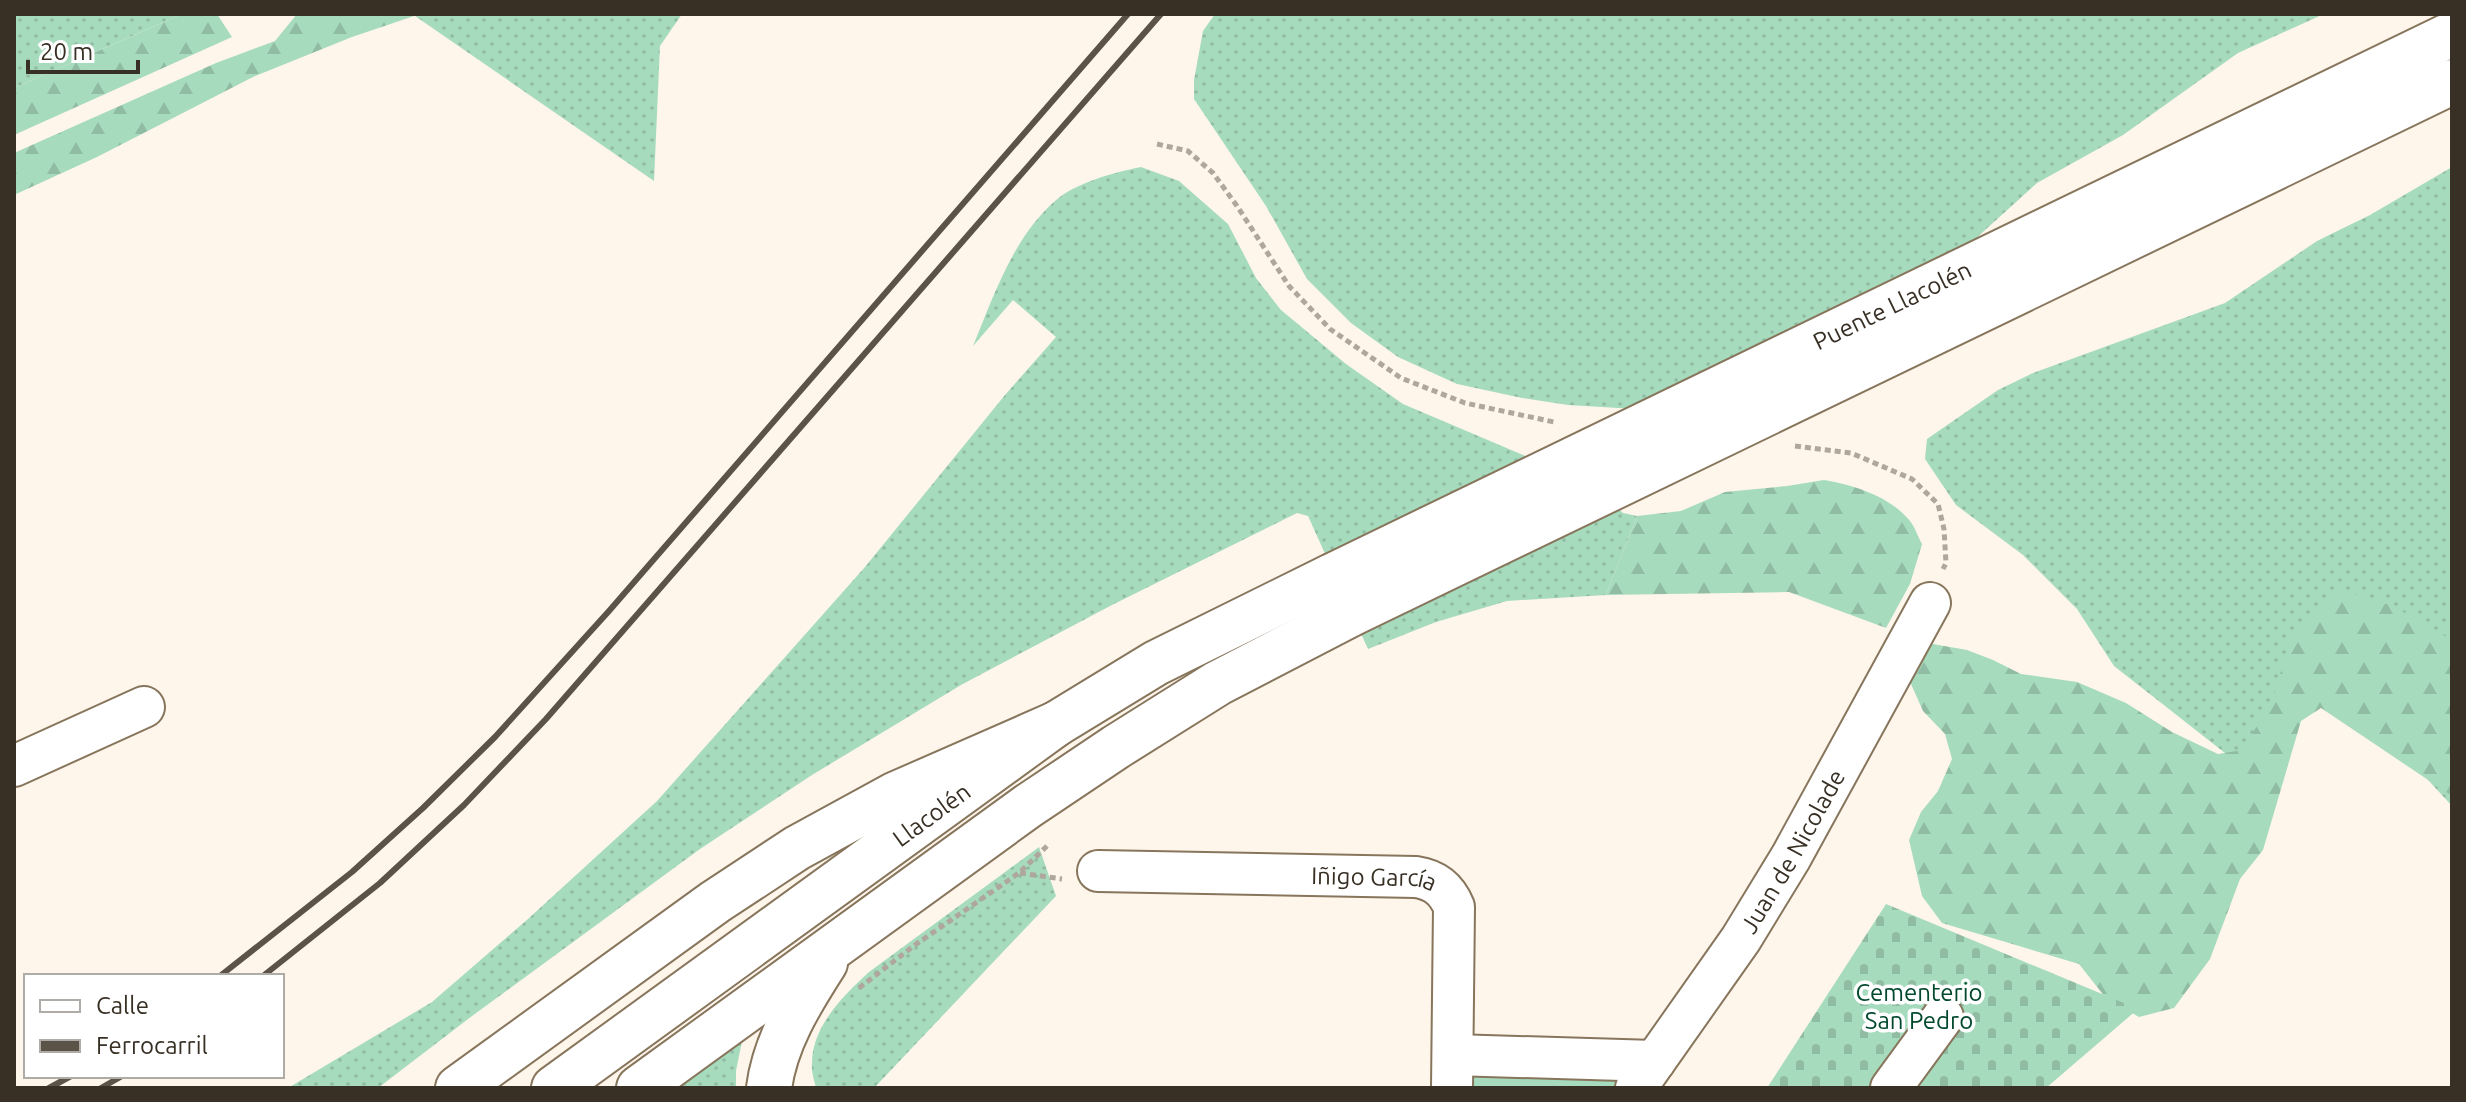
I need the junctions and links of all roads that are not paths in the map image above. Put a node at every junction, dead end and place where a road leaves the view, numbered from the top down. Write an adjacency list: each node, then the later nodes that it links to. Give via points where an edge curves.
1 (2452, 34): 3 (main road, Puente Llacolén, bridge)
2 (2452, 82): 5 (main road, Puente Llacolén, bridge)
3 (1332, 576): 7 (main road, Llacolén, via 1156,663)
4 (1930, 603): 13 (street, Juan de Nicolade, via 1791,857 1741,939)
5 (1351, 614): 10 (main road, Llacolén, via 1167,714 1028,806)
6 (144, 707): 8 (street)
7 (1056, 724): 14 (main road, via 894,795 797,848); 15 (main road, Llacolén)
8 (14, 766)
9 (1098, 871): 12 (street, Iñigo García, via 1416,877 1435,882 1454,907)
10 (835, 946): 16 (main road, Llacolén); 17 (main road, via 802,998 778,1050)
11 (1943, 1017): 18 (street)
12 (1452, 1071): 13 (street)
13 (1645, 1074)
14 (458, 1088)
15 (554, 1088)
16 (639, 1088)
17 (769, 1088)
18 (1891, 1088)

